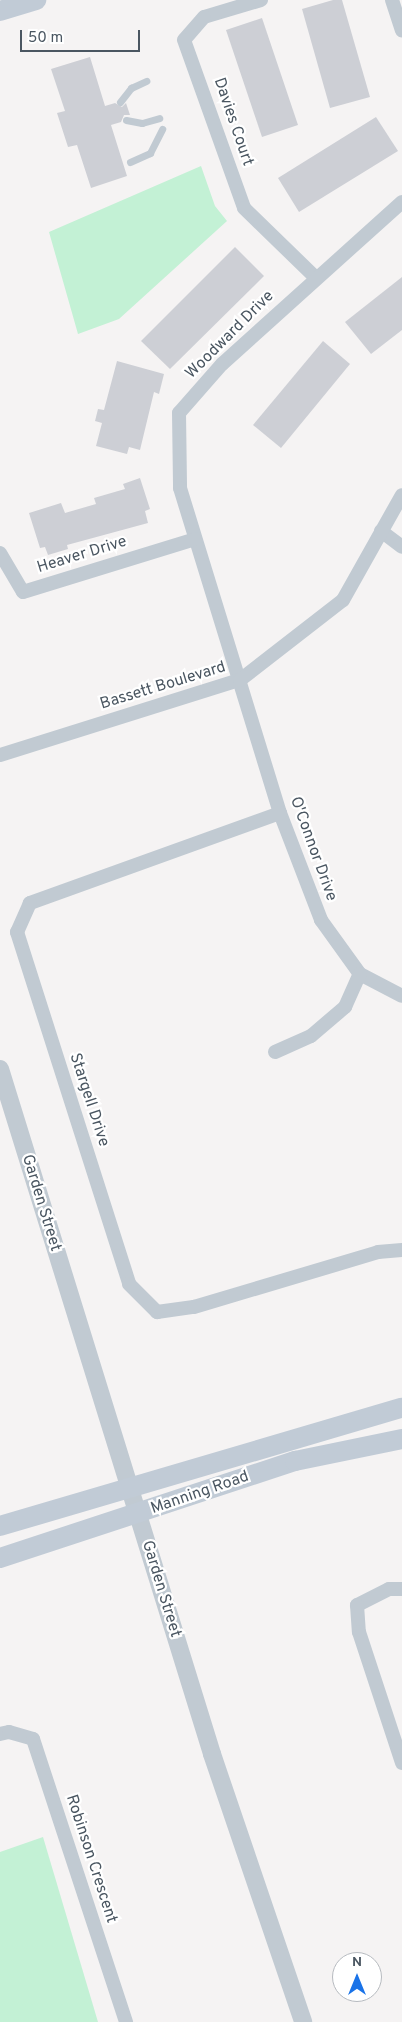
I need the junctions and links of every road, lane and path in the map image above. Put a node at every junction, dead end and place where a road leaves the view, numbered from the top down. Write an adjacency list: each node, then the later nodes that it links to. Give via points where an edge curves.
1 (36, 0): 4 (main road)
2 (261, 0): 13 (street, Davies Court, via 204,17 184,40 244,208)
3 (392, 0): 5 (street)
4 (0, 11)
5 (402, 30)
6 (146, 81): 7 (lane, via 131,88)
7 (120, 102)
8 (159, 118): 9 (lane, via 142,123)
9 (126, 120)
10 (162, 129): 11 (lane, via 150,153)
11 (130, 162)
12 (402, 202): 13 (street, Woodward Drive)
13 (315, 277): 16 (street, Woodward Drive, via 222,364 179,413 180,488)
14 (402, 495): 15 (street, Bassett Boulevard)
15 (381, 531): 17 (street); 19 (street, Bassett Boulevard, via 343,600)
16 (195, 539): 18 (street, Heaver Drive, via 23,592); 19 (street, Woodward Drive)
17 (402, 547)
18 (0, 553)
19 (240, 680): 20 (street, Bassett Boulevard); 21 (street, O'Connor Drive)
20 (0, 755)
21 (280, 813): 22 (street, O'Connor Drive, via 321,920); 26 (street, Stargell Drive, via 30,903 17,932 129,1284 157,1312 194,1307 378,1252)
22 (360, 974): 23 (street, O'Connor Drive); 24 (street, via 345,1008 311,1036)
23 (402, 996)
24 (275, 1052)
25 (0, 1068): 29 (street, Garden Street)
26 (402, 1250)
27 (402, 1408): 29 (main road, Manning Road)
28 (402, 1439): 30 (main road, Manning Road, via 295,1461)
29 (128, 1487): 30 (street, Garden Street); 31 (main road, Manning Road)
30 (136, 1514): 32 (main road, Manning Road); 37 (street, Garden Street, via 212,1754)
31 (0, 1526)
32 (0, 1558)
33 (402, 1589): 35 (street, via 388,1589 357,1605 358,1632)
34 (0, 1734): 36 (street, Robinson Crescent, via 9,1732 33,1739)
35 (402, 1763)
36 (126, 2022)
37 (303, 2022)

